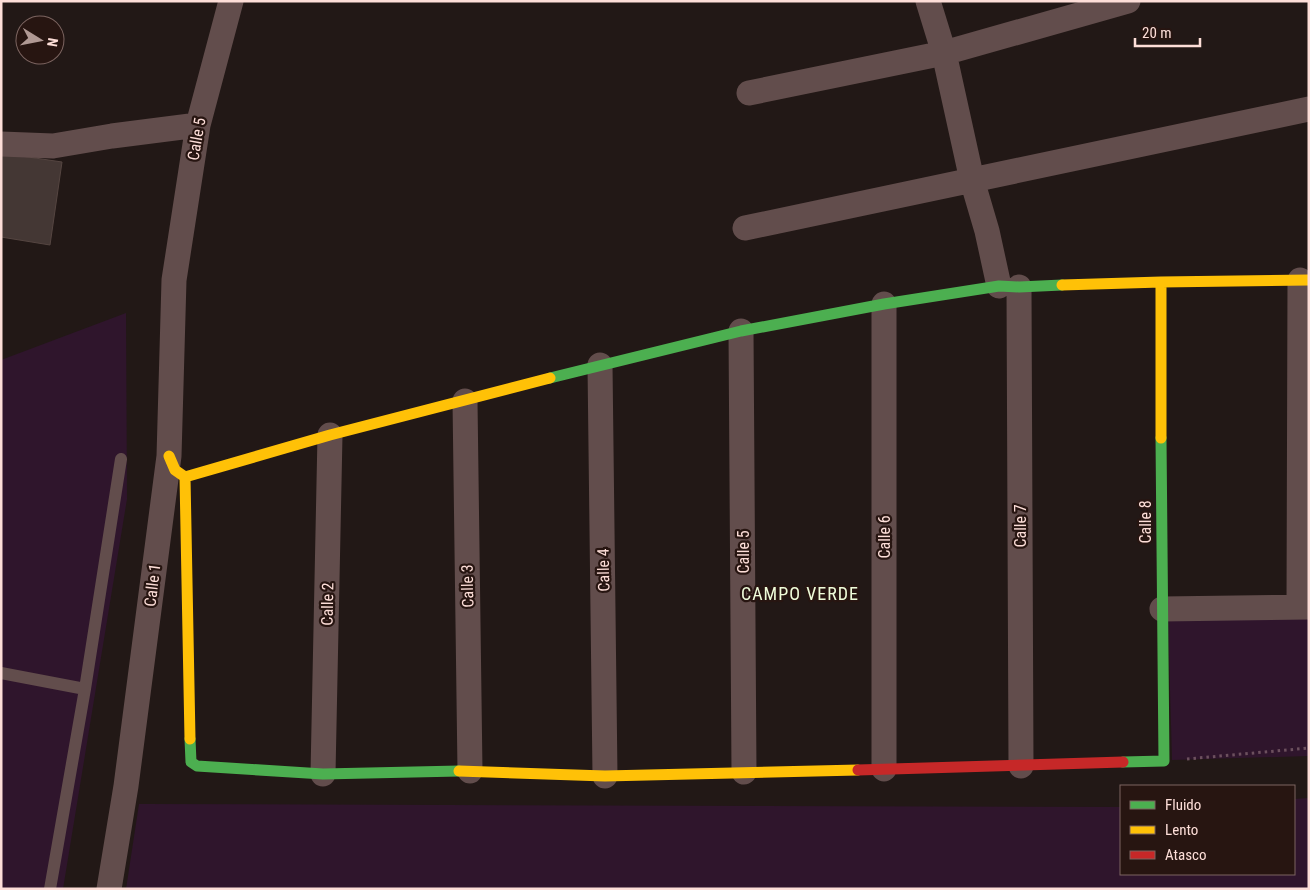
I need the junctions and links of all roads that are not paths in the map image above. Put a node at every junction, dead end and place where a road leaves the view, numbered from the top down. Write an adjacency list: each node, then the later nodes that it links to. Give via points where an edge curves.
1 (231, 1): 7 (street, Calle 5)
2 (928, 1): 4 (street, Calle 7)
3 (1128, 1): 4 (street)
4 (944, 53): 5 (street); 9 (street, Calle 7)
5 (750, 92)
6 (1309, 109): 9 (street)
7 (198, 125): 8 (street, via 53,146); 11 (street, Calle 5)
8 (1, 144)
9 (972, 180): 10 (street); 14 (street, Calle 7, via 987,231)
10 (745, 228)
11 (174, 280): 20 (street, Calle 1)
12 (1305, 280): 13 (street); 23 (street)
13 (1161, 282): 14 (street); 24 (street, Calle 8)
14 (1009, 286): 15 (street); 27 (street, Calle 7)
15 (884, 304): 16 (street); 28 (street, Calle 6)
16 (742, 331): 17 (street); 30 (street, Calle 5)
17 (600, 365): 18 (street); 32 (street, Calle 4)
18 (465, 401): 19 (street); 29 (street, Calle 3)
19 (330, 435): 22 (street); 31 (street, Calle 2)
20 (169, 456): 22 (street, via 175,470); 34 (street, Calle 1)
21 (121, 459): 26 (lane)
22 (185, 477): 31 (street, via 192,762 197,766)
23 (1304, 607): 24 (street)
24 (1162, 609): 27 (street, Calle 8, via 1164,761)
25 (1, 673): 26 (lane)
26 (85, 689): 33 (lane)
27 (1021, 766): 28 (street)
28 (884, 770): 30 (street)
29 (470, 771): 31 (street); 32 (street)
30 (744, 772): 32 (street)
31 (323, 774)
32 (605, 776)
33 (50, 889)
34 (110, 889)

